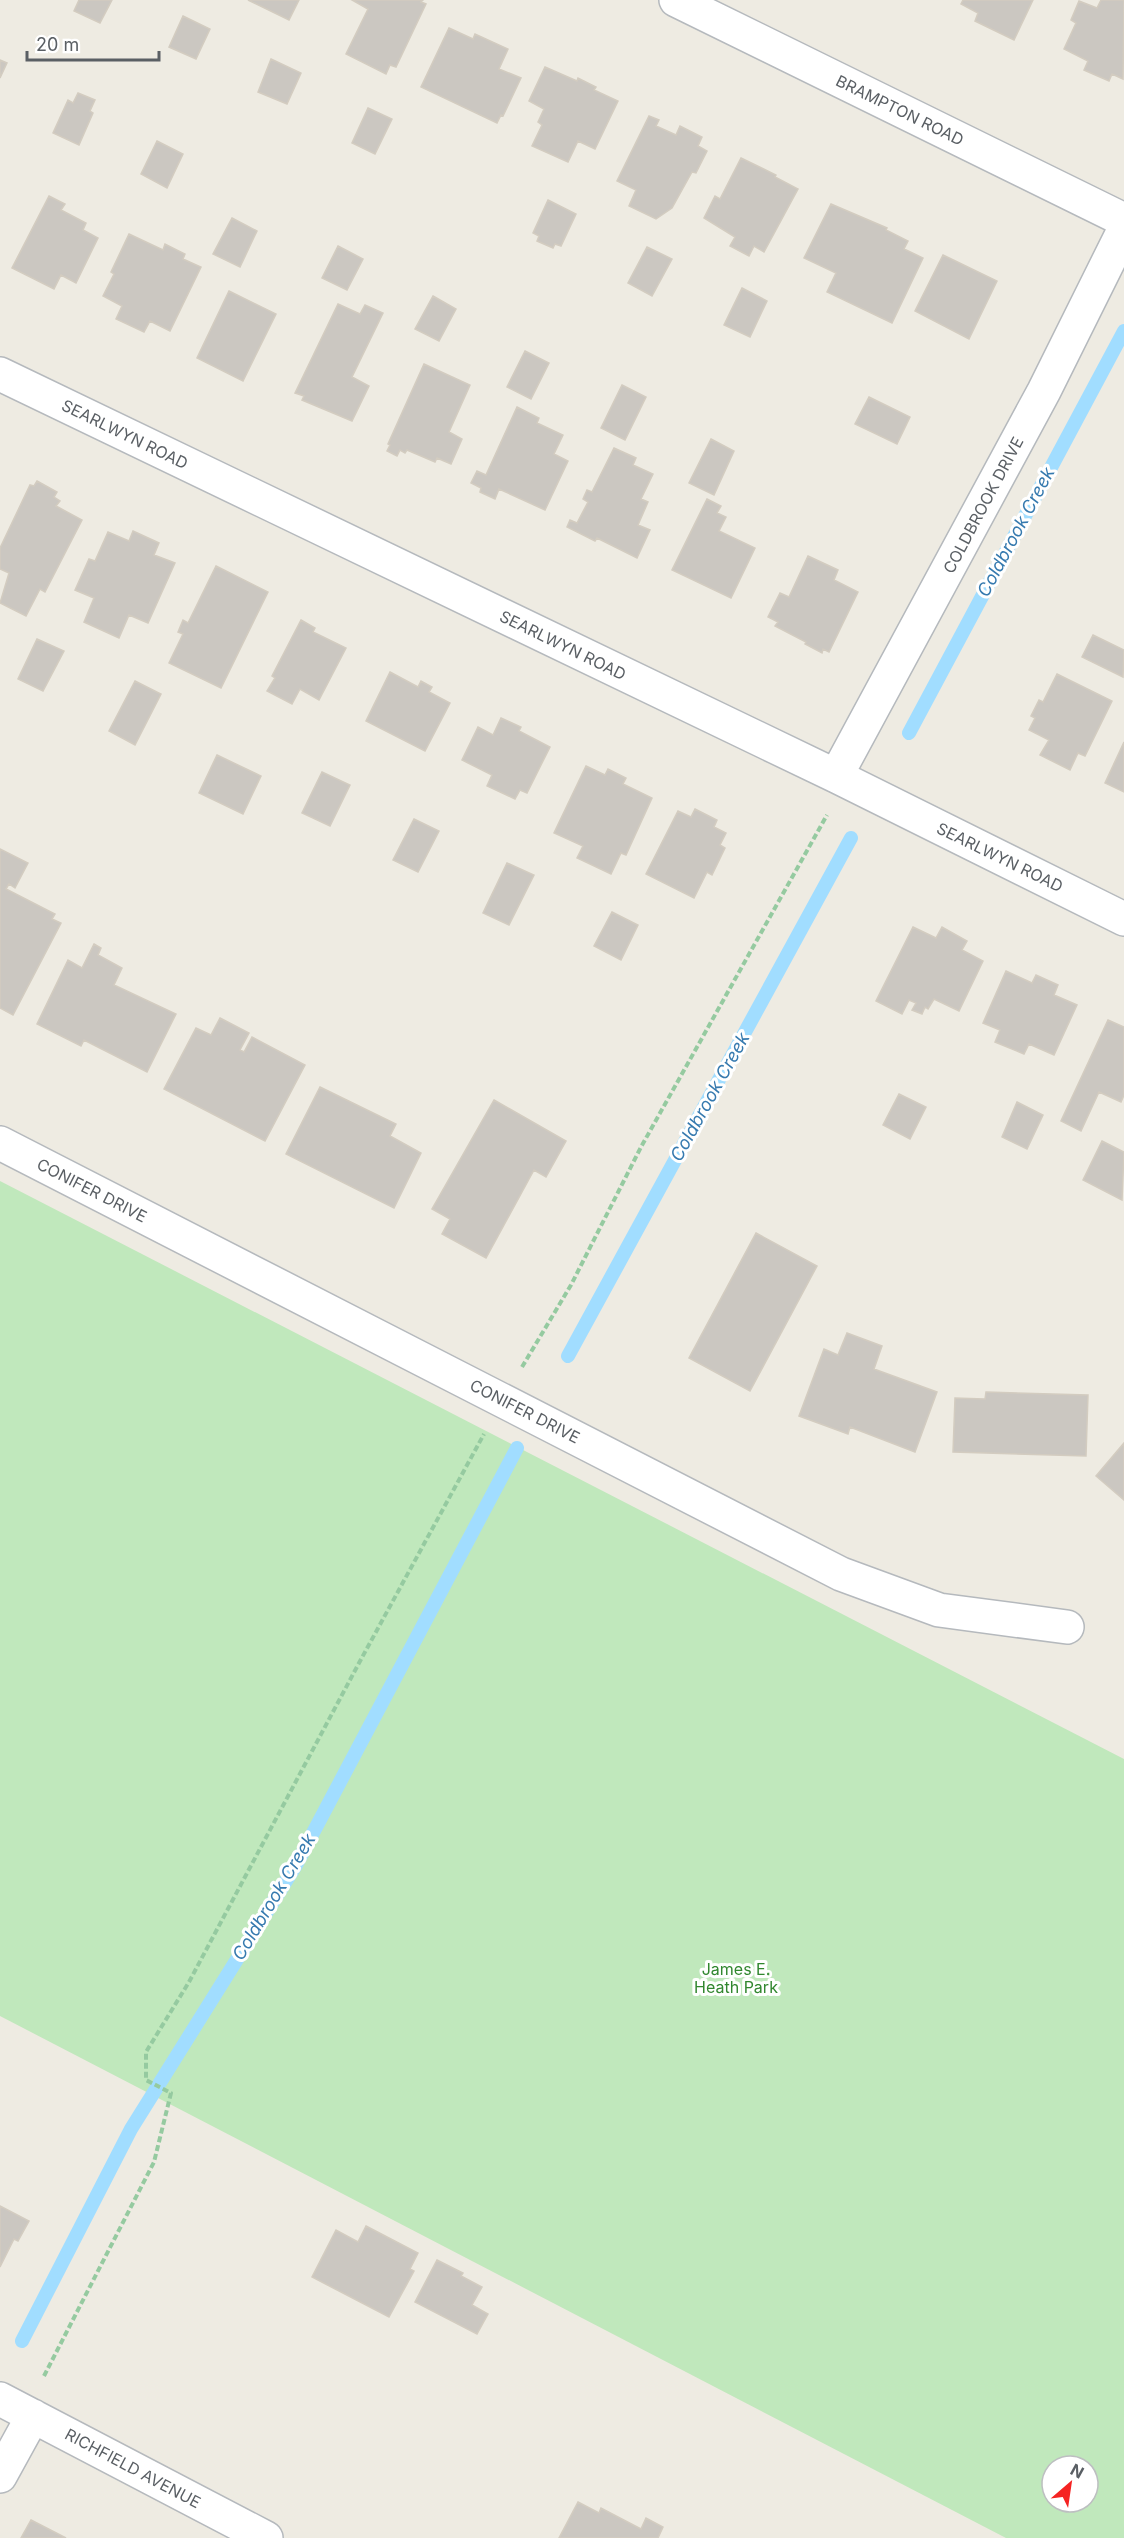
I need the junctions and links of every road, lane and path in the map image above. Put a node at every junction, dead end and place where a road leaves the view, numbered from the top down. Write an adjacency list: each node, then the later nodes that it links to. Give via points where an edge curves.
1 (676, 0): 2 (street, BRAMPTON ROAD)
2 (1124, 220)
3 (1124, 230): 5 (street, COLDBROOK DRIVE, via 1044,391)
4 (0, 374): 5 (street, SEARLWYN ROAD)
5 (836, 776): 6 (street, SEARLWYN ROAD)
6 (1124, 919)
7 (0, 1143): 8 (street, CONIFER DRIVE, via 841,1574 939,1610)
8 (1067, 1627)
9 (146, 2080): 11 (path, via 171,2093 154,2162 45,2369)
10 (0, 2399): 11 (street, RICHFIELD AVENUE)
11 (33, 2416): 12 (street); 13 (street, RICHFIELD AVENUE)
12 (0, 2476)
13 (266, 2538)

